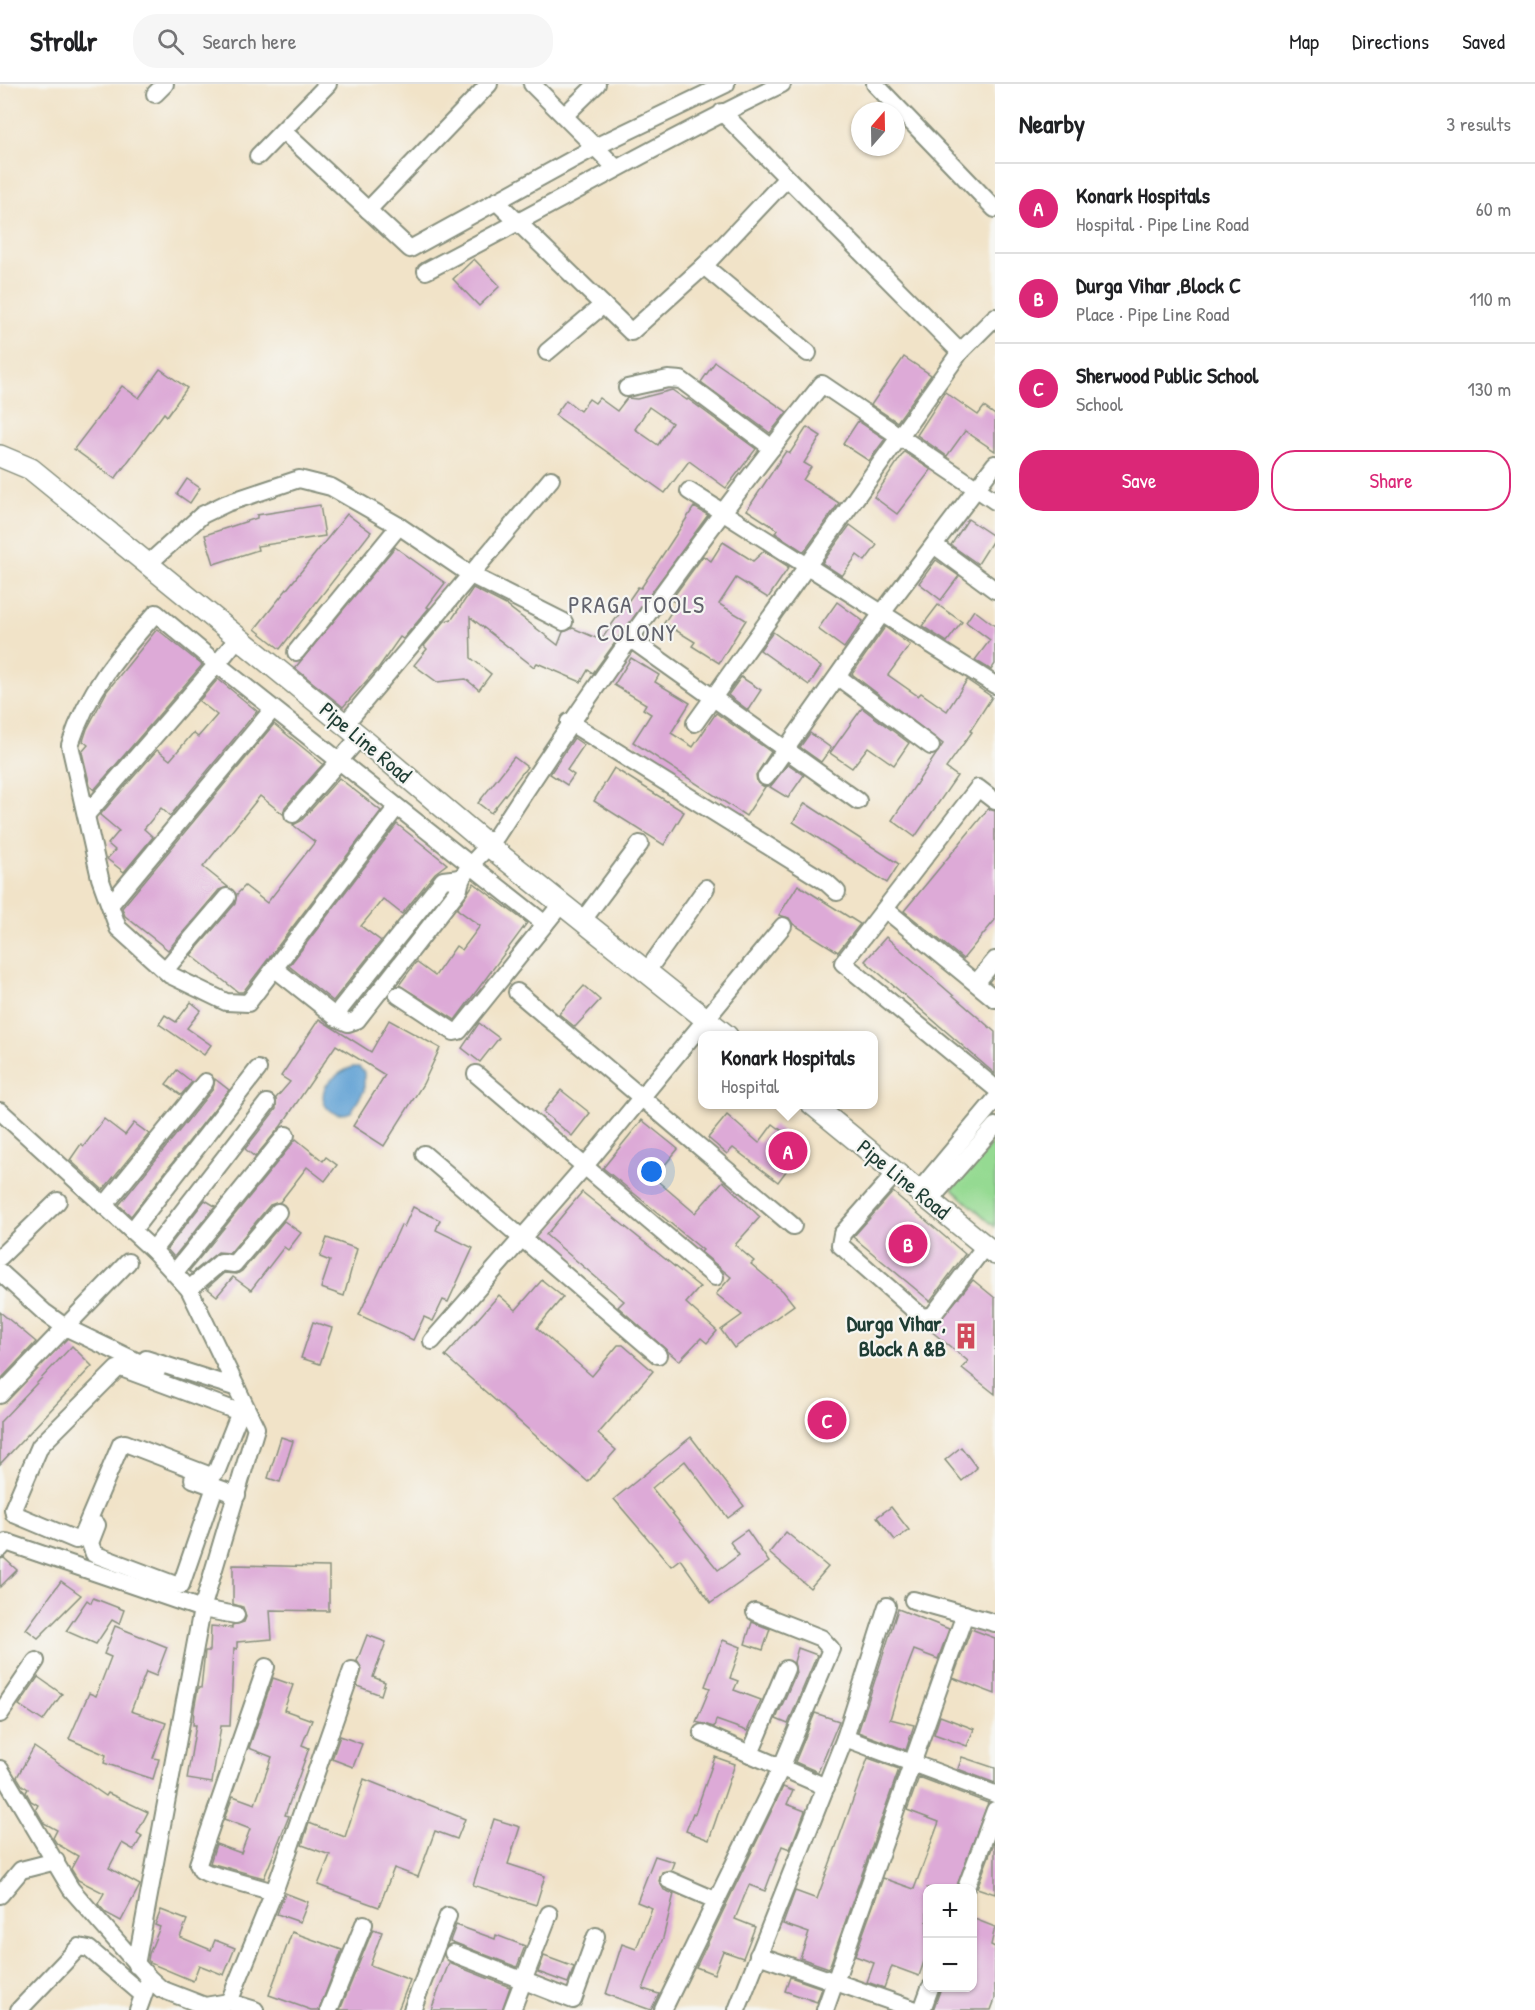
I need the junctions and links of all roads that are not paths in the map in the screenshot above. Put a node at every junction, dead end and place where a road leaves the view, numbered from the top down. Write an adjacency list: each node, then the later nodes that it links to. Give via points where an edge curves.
1 (328, 84): 10 (street)
2 (489, 84): 16 (street)
3 (532, 84): 9 (street)
4 (597, 84): 9 (street)
5 (726, 84): 11 (street)
6 (782, 84): 8 (street)
7 (875, 84): 17 (street)
8 (723, 112): 13 (street); 14 (street)
9 (565, 116): 11 (street)
10 (283, 131): 12 (street); 16 (street)
11 (597, 146): 13 (street); 15 (street)
12 (258, 156)
13 (616, 168): 18 (street)
14 (787, 178): 19 (street); 24 (street)
15 (496, 201): 16 (street, via 410,249); 18 (street)
16 (368, 210)
17 (995, 210)
18 (518, 224): 20 (street); 21 (street)
19 (704, 266): 21 (street, via 631,332); 25 (street)
20 (426, 271)
21 (603, 305): 23 (street)
22 (995, 317): 24 (street)
23 (547, 352)
24 (960, 352): 27 (street)
25 (808, 353)
26 (627, 388): 28 (street, via 681,380)
27 (900, 436): 28 (street, via 822,384); 32 (street); 39 (street)
28 (772, 448): 35 (street)
29 (0, 456): 38 (street, Pipe Line Road, via 31,468)
30 (995, 464): 32 (street)
31 (551, 479): 40 (street)
32 (976, 489): 34 (street); 37 (street)
33 (689, 491): 35 (street)
34 (995, 501)
35 (721, 513): 39 (street); 45 (street)
36 (399, 526): 38 (street, via 331,487 299,479 202,515); 40 (street); 46 (street)
37 (934, 545): 41 (street); 42 (street)
38 (147, 564): 44 (street, Pipe Line Road)
39 (805, 567): 42 (street); 50 (street)
40 (471, 575): 43 (street); 54 (street)
41 (995, 590)
42 (882, 613): 48 (street); 49 (street)
43 (564, 622)
44 (238, 638): 47 (street); 54 (street, Pipe Line Road)
45 (632, 640): 50 (street); 52 (street)
46 (296, 652)
47 (217, 664): 51 (street); 62 (street); 62 (street, via 156,613 109,666 70,745)
48 (838, 677): 55 (street); 56 (street)
49 (995, 685)
50 (711, 699): 53 (street); 56 (street)
51 (273, 709): 57 (street); 71 (street)
52 (570, 722): 65 (street); 68 (street)
53 (695, 723)
54 (352, 731): 57 (street); 65 (street, Pipe Line Road)
55 (931, 746)
56 (787, 749): 58 (street); 59 (street)
57 (339, 762): 61 (street); 63 (street)
58 (766, 777)
59 (858, 801)
60 (995, 801): 72 (street, via 978,788)
61 (396, 808): 66 (street); 77 (street)
62 (87, 814): 71 (street, via 100,878)
63 (293, 814)
64 (640, 844): 73 (street)
65 (489, 846): 66 (street); 70 (street, Pipe Line Road)
66 (472, 865): 74 (street); 77 (street, via 460,878 459,889 357,1020 348,1023 337,1018)
67 (706, 888): 79 (street)
68 (837, 892)
69 (227, 897): 78 (street)
70 (562, 903): 73 (street, Pipe Line Road); 74 (street)
71 (110, 905): 78 (street, via 118,928)
72 (885, 909): 80 (street); 91 (street, via 843,963)
73 (584, 920): 79 (street, Pipe Line Road)
74 (546, 924): 82 (street, via 459,1031 454,1032)
75 (783, 926): 84 (street)
76 (995, 960): 80 (street)
77 (274, 968): 78 (street, via 248,1003 226,1002)
78 (165, 970)
79 (647, 971): 84 (street, Pipe Line Road)
80 (976, 983): 83 (street)
81 (517, 992): 92 (street)
82 (398, 995)
83 (995, 999)
84 (708, 1020): 85 (street); 86 (street, Pipe Line Road)
85 (699, 1031)
86 (722, 1031)
87 (698, 1032): 92 (street)
88 (258, 1069): 107 (street)
89 (476, 1074): 100 (street)
90 (205, 1082): 104 (street)
91 (995, 1088)
92 (643, 1097): 100 (street); 106 (street)
93 (995, 1100): 102 (street)
94 (267, 1103): 109 (street)
95 (818, 1109): 101 (street, Pipe Line Road)
96 (0, 1111): 104 (street)
97 (995, 1126): 102 (street, via 954,1172)
98 (286, 1136): 114 (street)
99 (424, 1154): 108 (street)
100 (584, 1167): 108 (street); 115 (street)
101 (896, 1173): 102 (street, Pipe Line Road); 110 (street, via 842,1234 840,1245 922,1317 933,1315)
102 (925, 1196): 110 (street, Pipe Line Road)
103 (58, 1201): 111 (street)
104 (104, 1206): 107 (street)
105 (278, 1212): 116 (street, via 234,1264 221,1263)
106 (793, 1226)
107 (132, 1232): 109 (street)
108 (523, 1237): 118 (street); 119 (street)
109 (153, 1250): 114 (street)
110 (990, 1250)
111 (0, 1257)
112 (128, 1263): 117 (street)
113 (0, 1272): 117 (street)
114 (175, 1272): 116 (street)
115 (715, 1277)
116 (189, 1289): 121 (street)
117 (65, 1327): 120 (street); 121 (street)
118 (432, 1341)
119 (657, 1355)
120 (0, 1395)
121 (244, 1411): 121 (street, via 211,1476 121,1444 81,1538 76,1540 14,1514 40,1446 117,1369); 123 (street)
122 (214, 1487): 123 (street); 125 (street, via 184,1582); 125 (street, via 128,1457 90,1543 94,1554)
123 (237, 1495): 128 (street)
124 (2, 1542): 125 (street)
125 (175, 1592): 128 (street)
126 (913, 1600): 130 (street)
127 (887, 1606): 139 (street)
128 (202, 1609): 131 (street); 159 (street)
129 (755, 1612): 142 (street, via 821,1638 831,1649)
130 (965, 1614): 132 (street); 141 (street)
131 (236, 1615)
132 (995, 1623)
133 (36, 1661): 137 (street)
134 (266, 1667): 151 (street, via 198,1864 207,1873)
135 (786, 1669): 140 (street)
136 (352, 1670): 151 (street)
137 (0, 1714)
138 (702, 1733): 140 (street)
139 (845, 1738): 141 (street); 144 (street)
140 (750, 1754): 142 (street)
141 (911, 1764): 145 (street); 162 (street)
142 (781, 1768): 144 (street); 152 (street)
143 (0, 1769): 147 (street)
144 (826, 1787): 158 (street)
145 (995, 1794)
146 (995, 1810): 149 (street)
147 (56, 1862): 150 (street, via 21,1870); 159 (street, via 71,1888)
148 (669, 1880): 152 (street)
149 (967, 1884)
150 (2, 1890)
151 (274, 1892): 165 (street)
152 (715, 1900): 172 (street)
153 (549, 1914): 161 (street)
154 (448, 1916): 170 (street)
155 (364, 1924): 169 (street)
156 (596, 1936): 161 (street, via 573,2000)
157 (453, 1953): 161 (street)
158 (758, 1955): 162 (street); 173 (street)
159 (135, 1965): 160 (street)
160 (149, 1978): 164 (street); 166 (street, via 161,1989)
161 (525, 1981): 171 (street)
162 (835, 1983): 174 (street); 175 (street)
163 (929, 1992): 176 (street)
164 (141, 2002): 167 (street, via 88,1949 80,1947)
165 (229, 2002): 166 (street); 168 (street)
166 (204, 2008)
167 (19, 2010)
168 (255, 2010)
169 (329, 2010)
170 (412, 2010)
171 (512, 2010)
172 (663, 2010)
173 (737, 2010)
174 (825, 2010)
175 (916, 2010)
176 (922, 2010)

